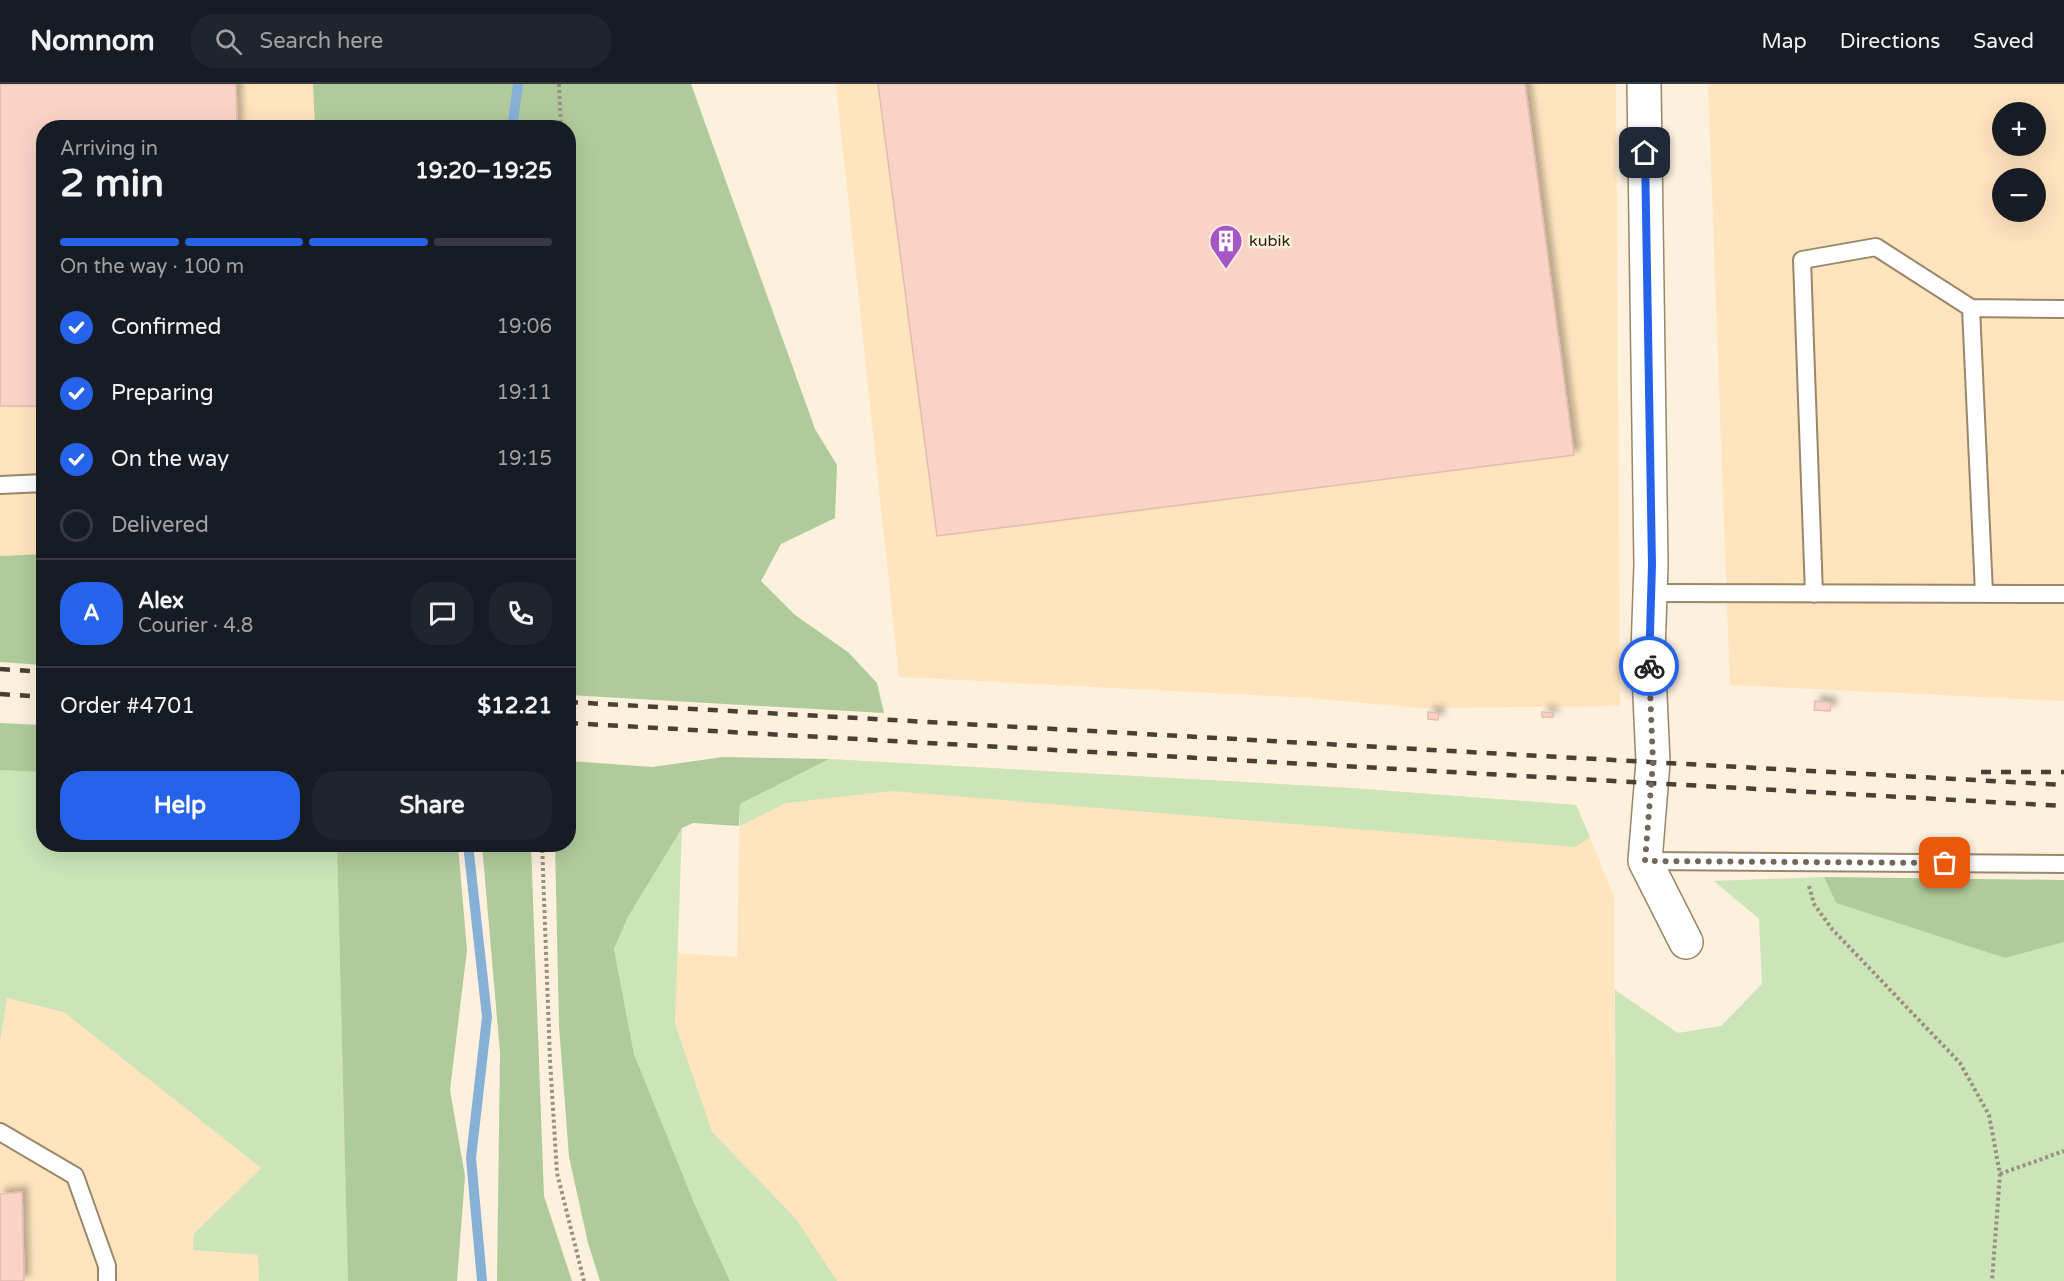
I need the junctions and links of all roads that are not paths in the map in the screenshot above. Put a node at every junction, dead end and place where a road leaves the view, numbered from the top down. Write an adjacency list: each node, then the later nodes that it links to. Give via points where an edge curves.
1 (1644, 84): 6 (street)
2 (1971, 308): 3 (lane); 7 (lane); 8 (lane, via 1876,246 1802,260)
3 (2064, 309)
4 (36, 483): 5 (lane)
5 (0, 485)
6 (1650, 593): 8 (lane); 10 (street, via 1648,652 1653,762)
7 (1984, 593): 8 (lane); 9 (lane)
8 (1814, 594)
9 (2064, 594)
10 (1645, 861): 11 (lane); 12 (street)
11 (2064, 864)
12 (1686, 942)
13 (0, 1132): 14 (lane, via 75,1176 106,1266)
14 (107, 1281)

